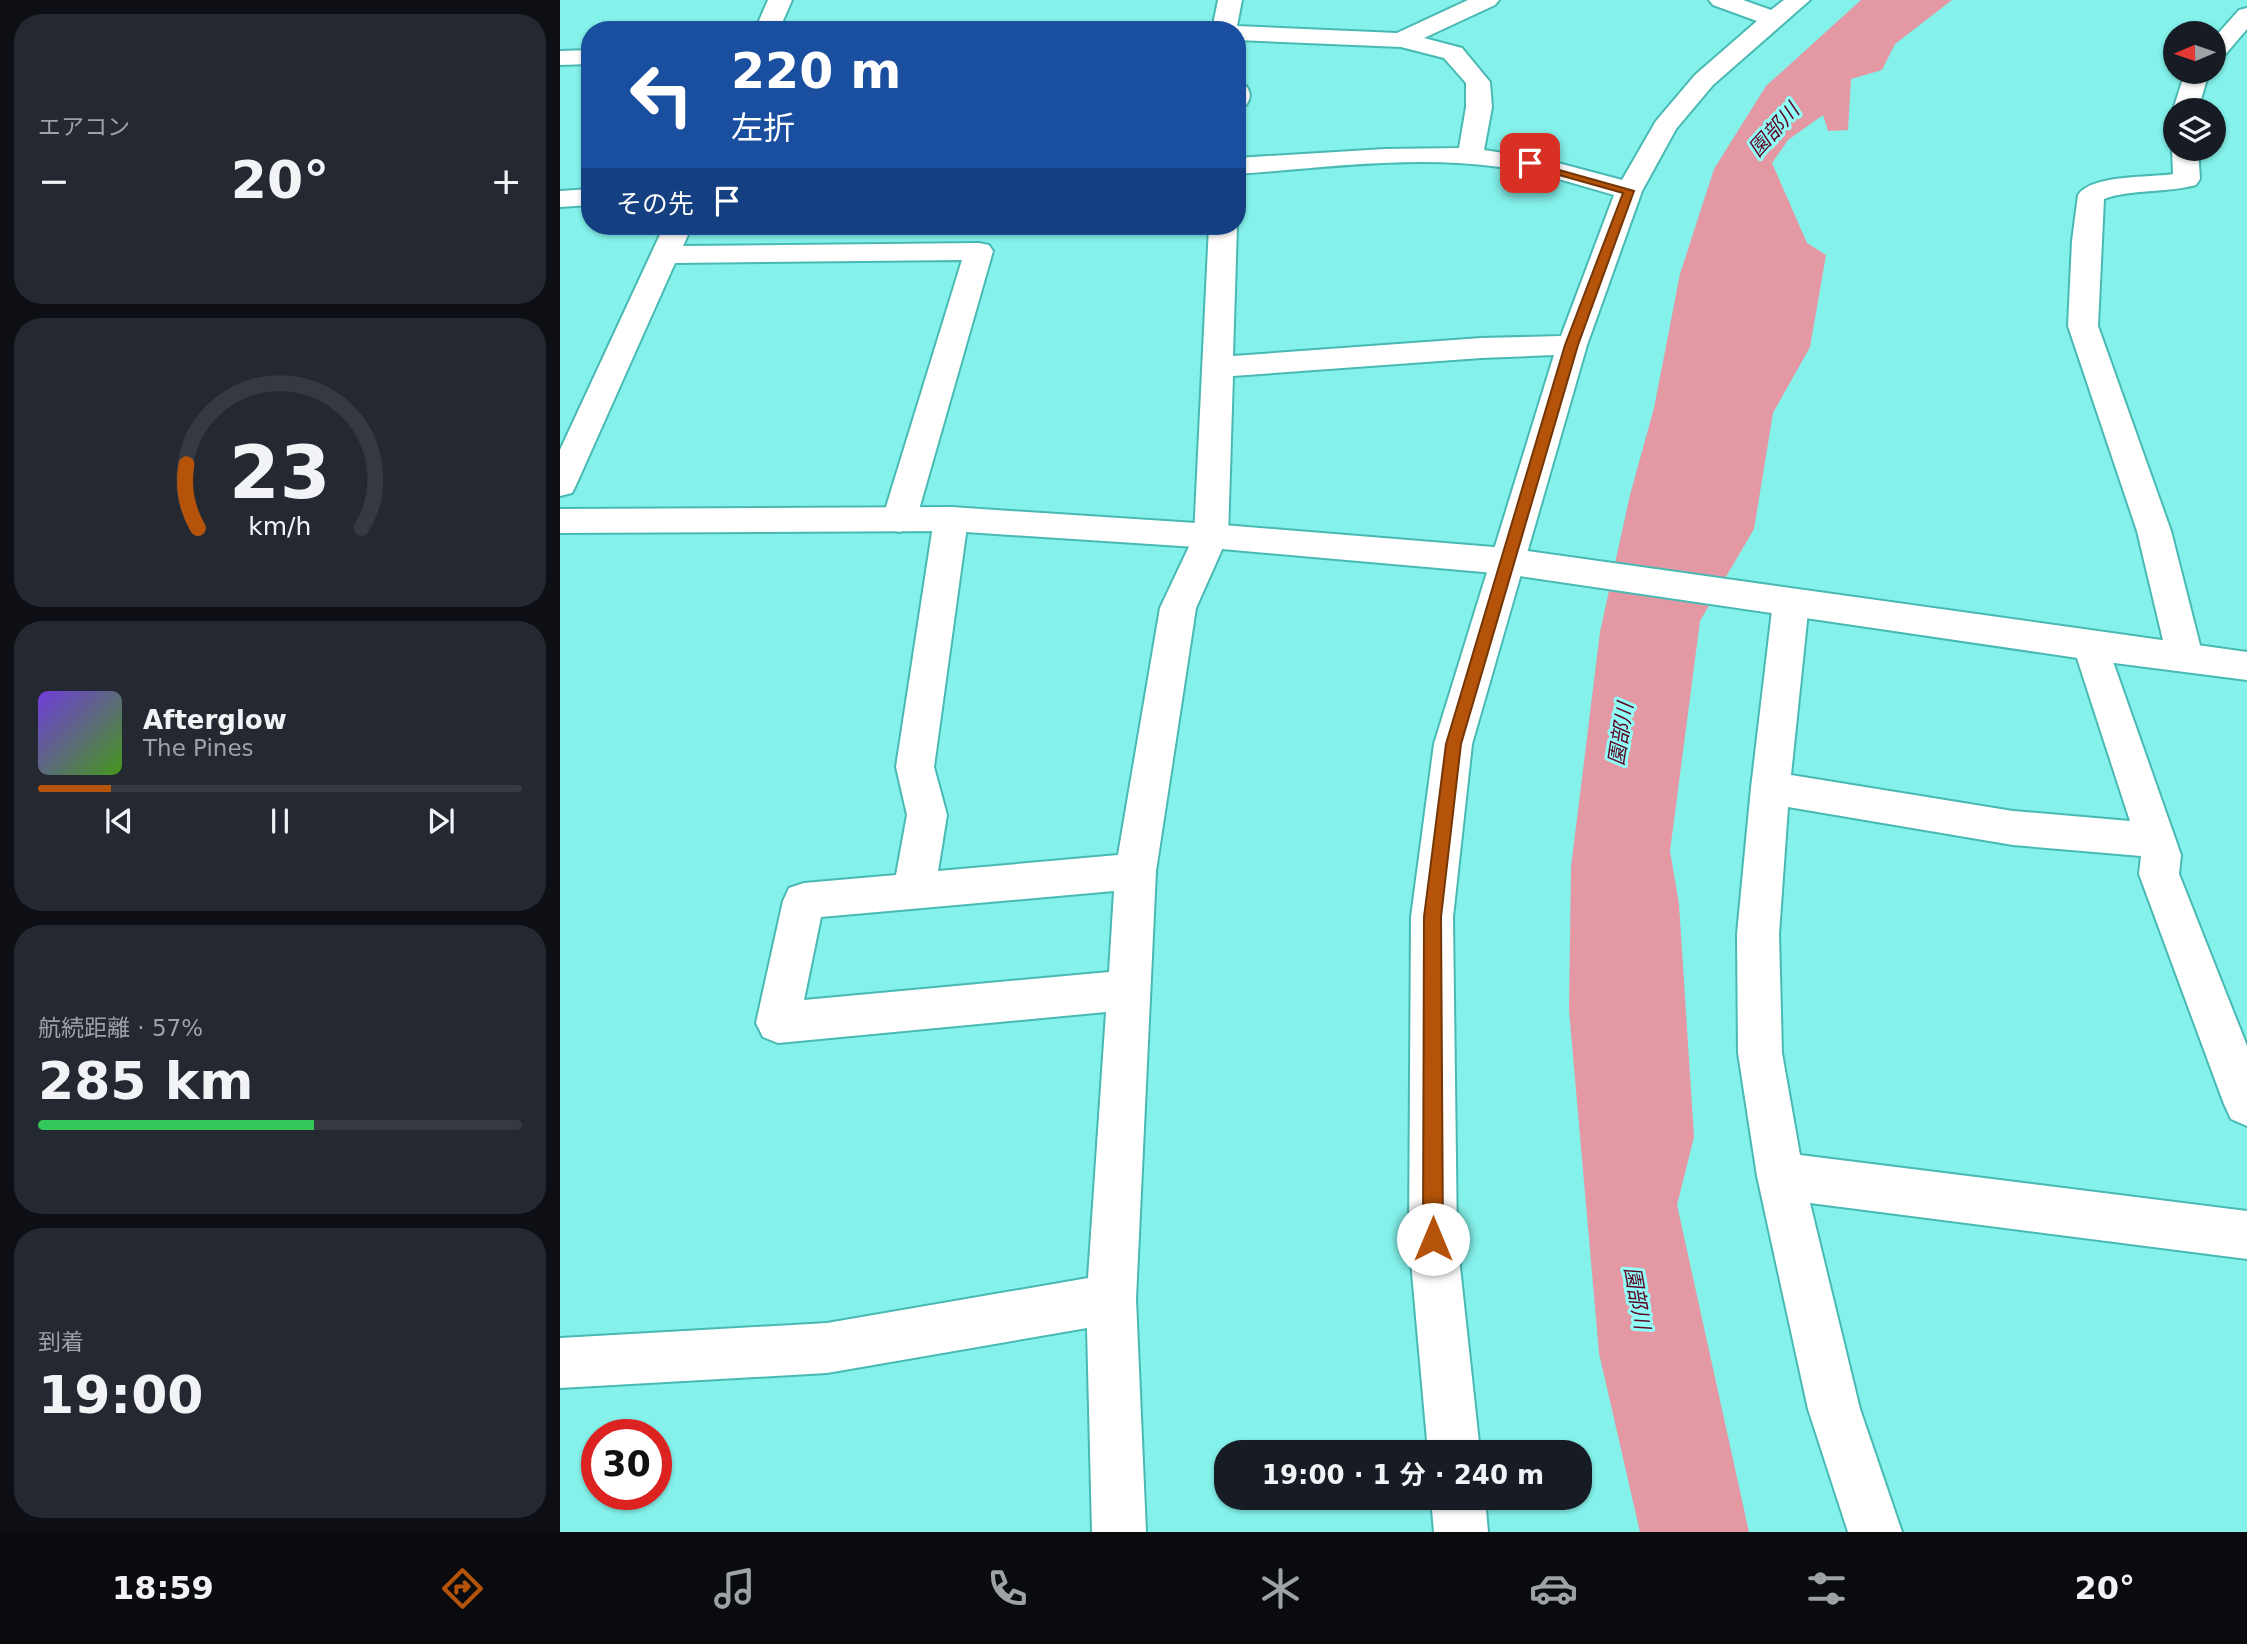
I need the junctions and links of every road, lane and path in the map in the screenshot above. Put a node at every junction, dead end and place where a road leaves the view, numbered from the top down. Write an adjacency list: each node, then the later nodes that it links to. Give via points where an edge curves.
1 (780, 0): 8 (street)
2 (1230, 0): 9 (street)
3 (1487, 0): 12 (street)
4 (1721, 0): 7 (street)
5 (1798, 0): 7 (street)
6 (2247, 15): 11 (street)
7 (1774, 19): 18 (street, via 1704,80 1665,126)
8 (771, 21)
9 (1226, 21)
10 (1246, 33): 12 (street)
11 (2226, 38)
12 (1401, 40): 15 (street, via 1453,53 1478,82 1479,107)
13 (581, 57): 14 (street)
14 (560, 58)
15 (1470, 157): 17 (street); 18 (street, via 1530,163)
16 (2186, 161): 34 (street, via 2188,179 2174,184 2108,186 2091,195 2083,326 2154,531)
17 (1246, 165)
18 (1629, 191): 24 (street)
19 (581, 198): 20 (street)
20 (560, 199)
21 (674, 235): 23 (street)
22 (1223, 235): 25 (street)
23 (664, 255): 26 (street); 28 (street, via 979,251)
24 (1572, 345): 25 (street); 31 (street)
25 (1216, 367): 30 (street)
26 (560, 485)
27 (951, 519): 28 (street); 30 (street); 39 (street, via 915,767 927,815)
28 (899, 520): 29 (street)
29 (560, 521)
30 (1211, 536): 31 (street); 38 (street, via 1178,608)
31 (1517, 563): 32 (street); 46 (street, via 1454,744 1432,917 1433,1239)
32 (1778, 600): 33 (street); 36 (street)
33 (2091, 646): 34 (street); 37 (street)
34 (2185, 657): 35 (street)
35 (2247, 666)
36 (1770, 788): 37 (street, via 2013,828); 42 (street, via 1758,934 1760,1053)
37 (2156, 840): 41 (street, via 2161,855 2159,874)
38 (1136, 871): 39 (street); 40 (street)
39 (914, 891): 40 (street, via 804,901 778,1023)
40 (1128, 990): 44 (street)
41 (2247, 1104)
42 (1780, 1176): 43 (street); 50 (street, via 1834,1409)
43 (2247, 1235)
44 (1111, 1299): 45 (street, via 827,1348); 48 (street)
45 (560, 1363)
46 (1453, 1440)
47 (1459, 1510): 49 (street)
48 (1119, 1532)
49 (1461, 1532)
50 (1875, 1532)

